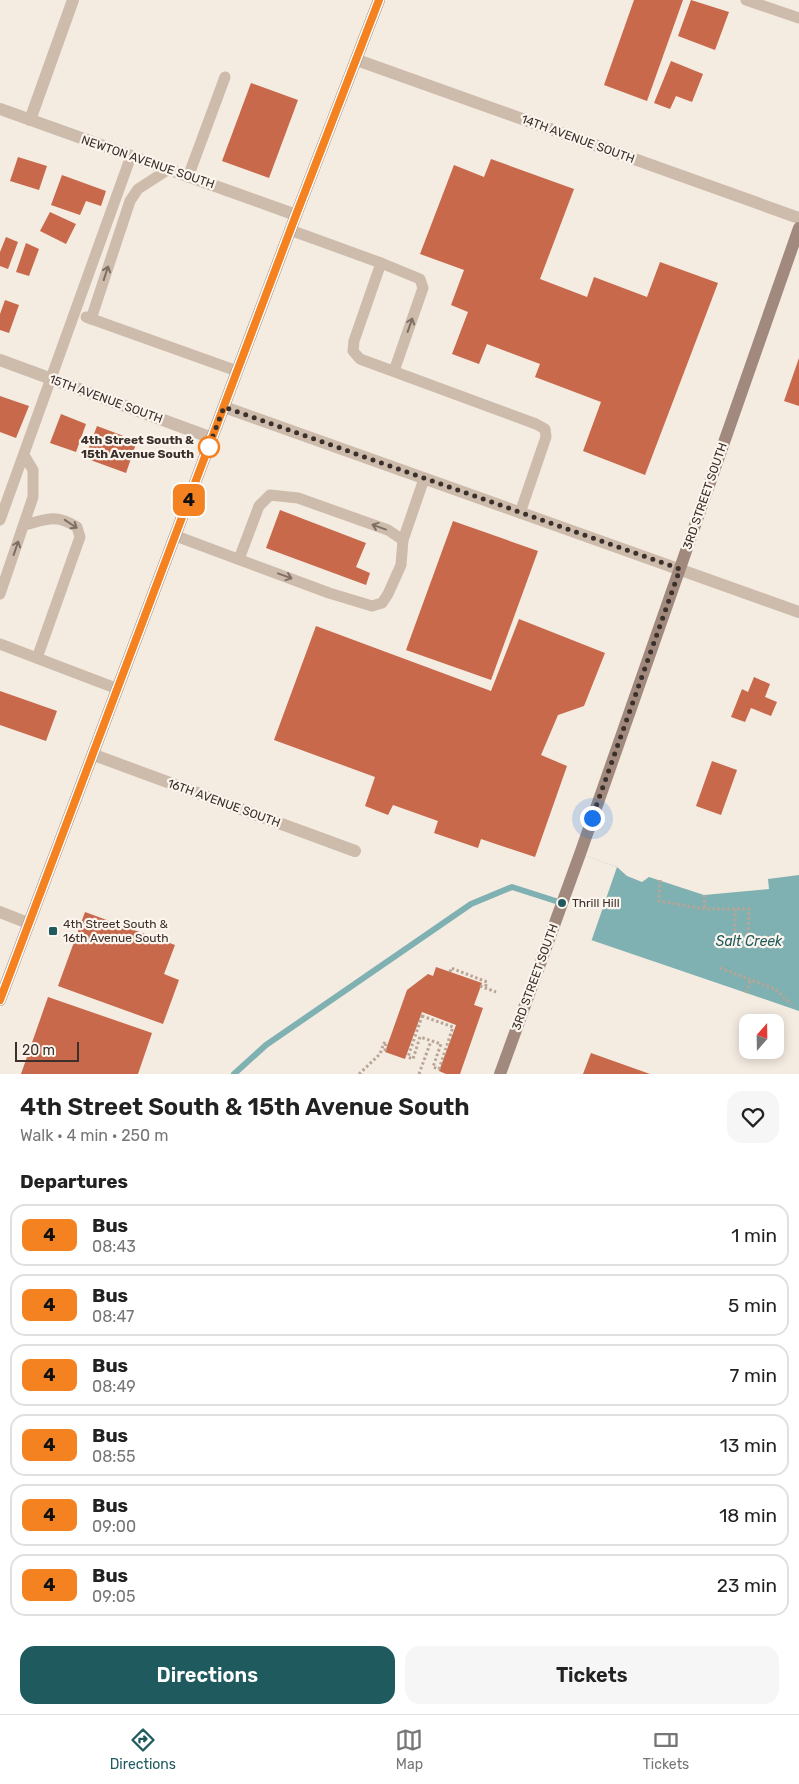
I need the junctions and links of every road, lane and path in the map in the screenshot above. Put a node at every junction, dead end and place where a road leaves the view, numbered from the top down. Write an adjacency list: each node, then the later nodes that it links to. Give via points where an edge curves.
1 (73, 0): 8 (street)
2 (379, 0): 5 (main road)
3 (746, 0): 4 (lane)
4 (799, 18)
5 (357, 60): 12 (main road); 13 (street, 14TH AVENUE SOUTH)
6 (225, 77): 11 (lane)
7 (0, 109): 8 (street, NEWTON AVENUE SOUTH)
8 (30, 120): 9 (street, NEWTON AVENUE SOUTH)
9 (131, 156): 10 (street, NEWTON AVENUE SOUTH); 17 (lane)
10 (168, 170): 11 (street, NEWTON AVENUE SOUTH); 18 (lane, one-way to 10, via 130,201 138,189)
11 (188, 177): 12 (street, NEWTON AVENUE SOUTH)
12 (296, 215): 15 (main road)
13 (799, 218)
14 (799, 228): 33 (main road, 3RD STREET SOUTH)
15 (290, 230): 16 (lane); 20 (main road)
16 (382, 262): 21 (lane, one-way to 16, via 424,288 420,279); 21 (lane, via 354,341 354,352 360,359)
17 (75, 313): 18 (lane); 22 (lane)
18 (91, 319): 20 (lane)
19 (0, 360): 22 (street, 15TH AVENUE SOUTH)
20 (238, 370): 23 (main road)
21 (394, 371): 27 (lane, via 545,429 546,437)
22 (51, 379): 24 (street, 15TH AVENUE SOUTH); 25 (lane)
23 (224, 407): 24 (main road); 26 (street)
24 (212, 438): 30 (main road)
25 (24, 455): 28 (lane); 29 (lane, via 33,470 34,484)
26 (424, 479): 27 (street); 31 (lane)
27 (520, 512): 33 (street)
28 (0, 520)
29 (24, 525): 34 (lane, one-way to 29); 37 (lane, one-way to 37, via 52,518 64,519 77,527 80,537)
30 (176, 536): 32 (lane); 38 (main road)
31 (403, 540): 32 (lane, one-way to 32, via 388,530 298,498 270,495 259,506); 32 (lane, one-way to 31, via 372,606 382,602 388,594 401,565)
32 (239, 559)
33 (680, 569): 35 (street); 61 (main road, 3RD STREET SOUTH)
34 (0, 594)
35 (799, 612)
36 (0, 644): 37 (lane)
37 (37, 658): 38 (lane)
38 (118, 689): 39 (main road)
39 (94, 754): 40 (street, 16TH AVENUE SOUTH); 46 (main road)
40 (355, 851)
41 (660, 880): 43 (path, via 659,901)
42 (704, 895): 43 (path)
43 (705, 909): 44 (path)
44 (735, 909): 47 (path); 48 (path, via 749,909)
45 (0, 912): 46 (street)
46 (28, 923): 52 (main road)
47 (735, 936)
48 (748, 936)
49 (720, 968): 51 (path)
50 (450, 972): 53 (path, via 451,968 487,982 483,987)
51 (751, 979): 54 (path); 56 (path, via 775,989)
52 (3, 982): 55 (main road)
53 (496, 992)
54 (746, 993)
55 (0, 1000)
56 (791, 1004)
57 (431, 1041): 57 (path, via 441,1044 433,1067 439,1068 453,1027 422,1016 408,1057 412,1059 420,1037); 60 (path)
58 (385, 1051): 59 (path, via 384,1043 380,1054)
59 (358, 1074)
60 (419, 1074)
61 (500, 1074)

